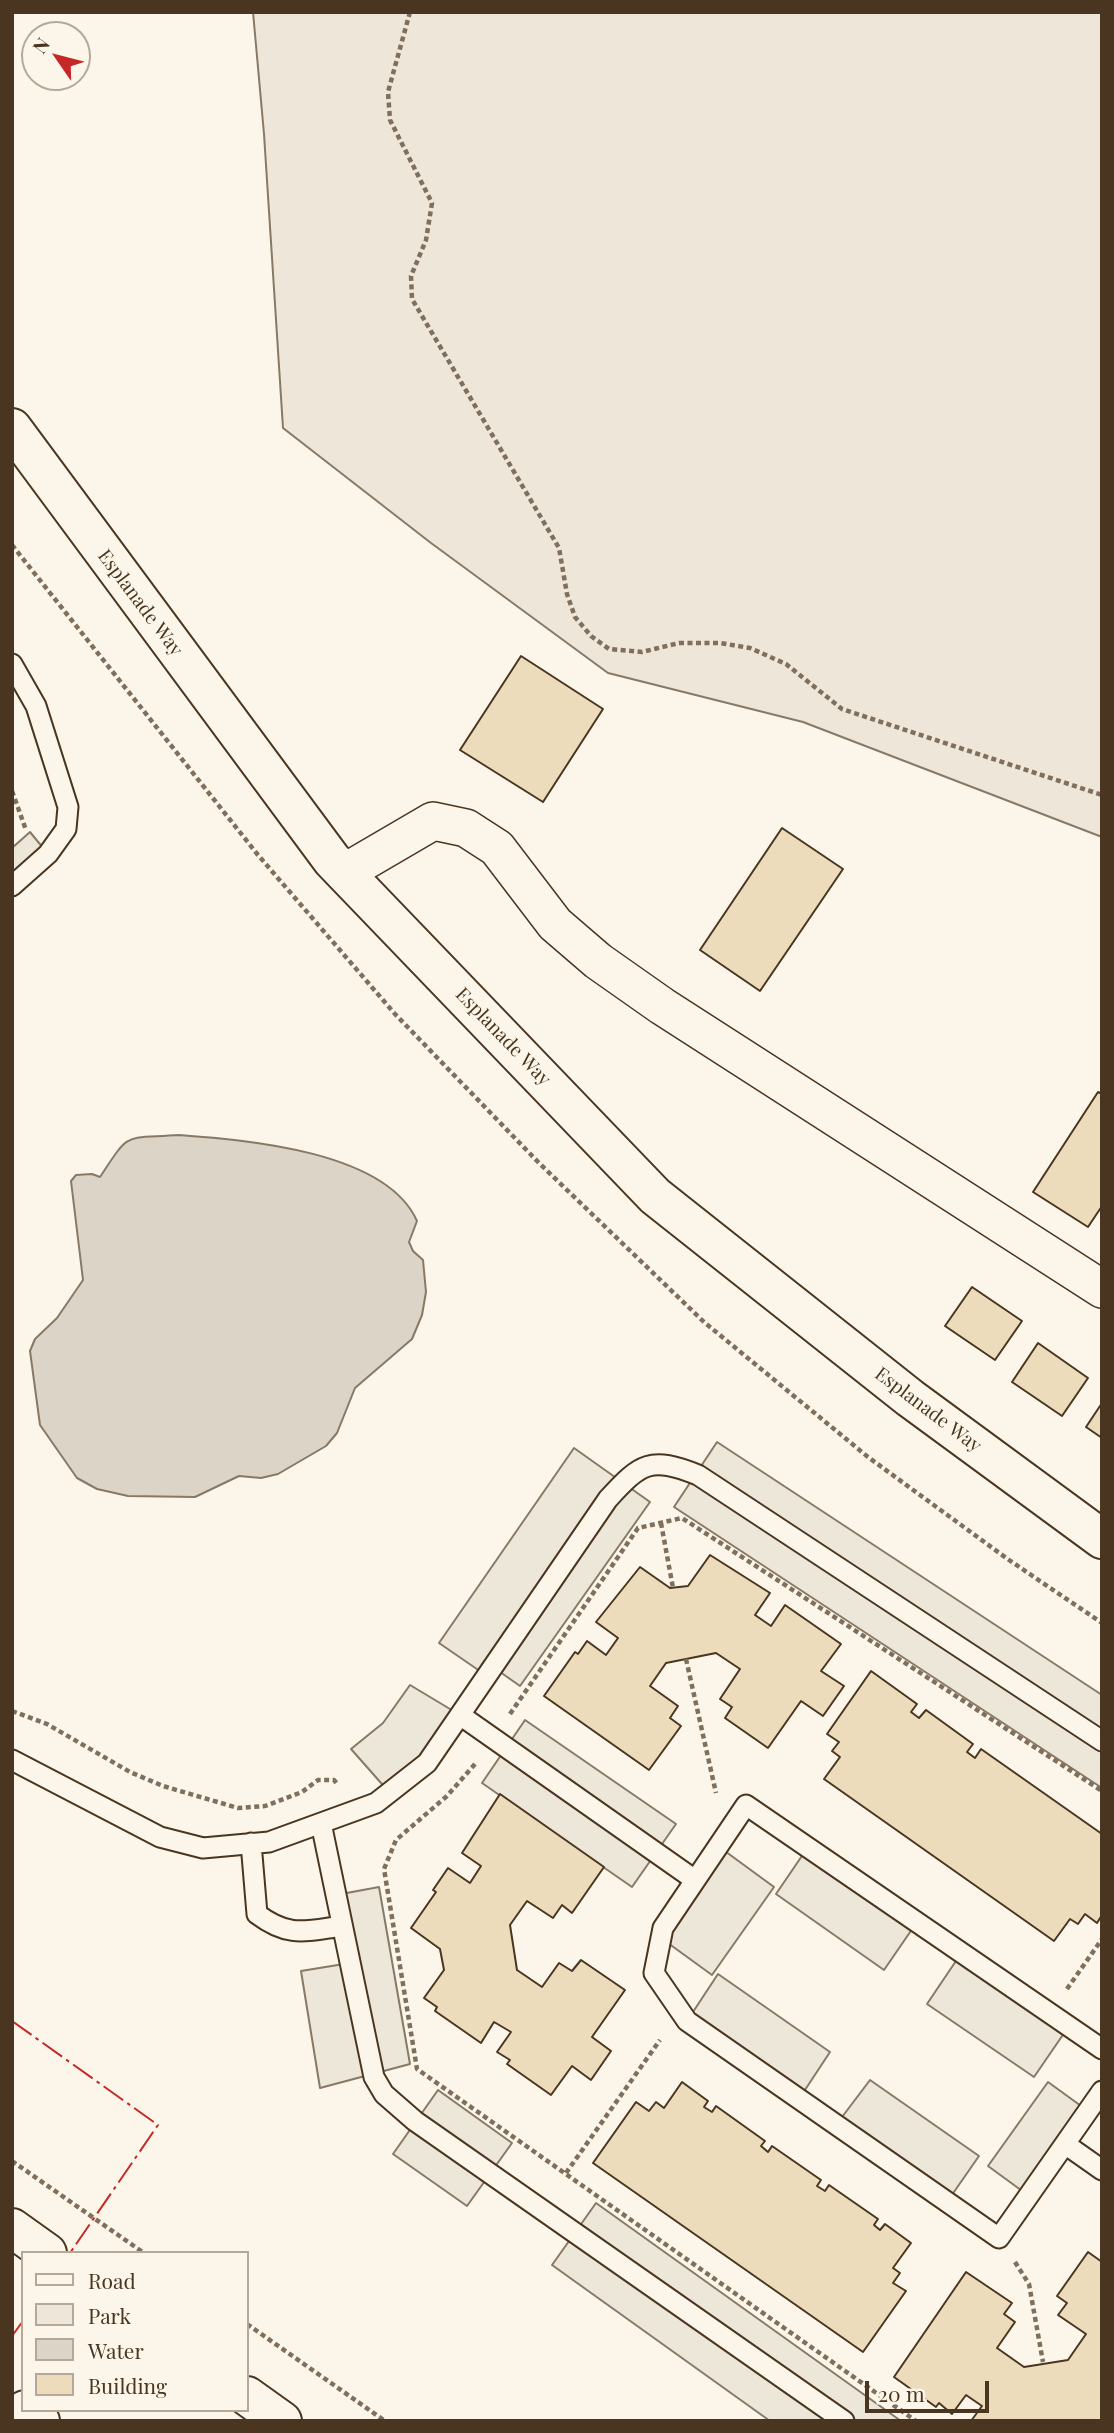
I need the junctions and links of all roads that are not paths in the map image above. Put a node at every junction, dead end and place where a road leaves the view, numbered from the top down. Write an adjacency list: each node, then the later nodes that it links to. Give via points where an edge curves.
1 (12, 428): 3 (street, Esplanade Way)
2 (12, 663): 4 (lane, via 36,706 68,807 66,829 48,854)
3 (344, 873): 5 (street, via 433,821 466,828 497,848 555,924 598,961); 6 (street, Esplanade Way, via 655,1196 910,1398)
4 (12, 886)
5 (1102, 1289)
6 (1102, 1539)
7 (460, 1715): 8 (lane, via 608,1499 633,1471 673,1465 698,1475); 10 (lane, via 427,1763 376,1803); 12 (lane)
8 (1102, 1741)
9 (12, 1760): 11 (lane, via 160,1837 202,1848)
10 (321, 1823): 11 (lane, via 269,1842); 13 (lane)
11 (251, 1843): 13 (lane, via 257,1914 277,1929 299,1932)
12 (695, 1880): 14 (lane, via 746,1805); 16 (lane, via 663,1928 654,1973 687,2021 999,2238)
13 (342, 1926): 22 (lane, via 374,2077 384,2094 415,2121)
14 (1102, 2049)
15 (1102, 2091): 16 (lane)
16 (1065, 2144): 17 (lane)
17 (1102, 2170)
18 (12, 2228): 19 (street)
19 (44, 2251)
20 (248, 2397): 21 (street)
21 (282, 2421)
22 (844, 2421)

